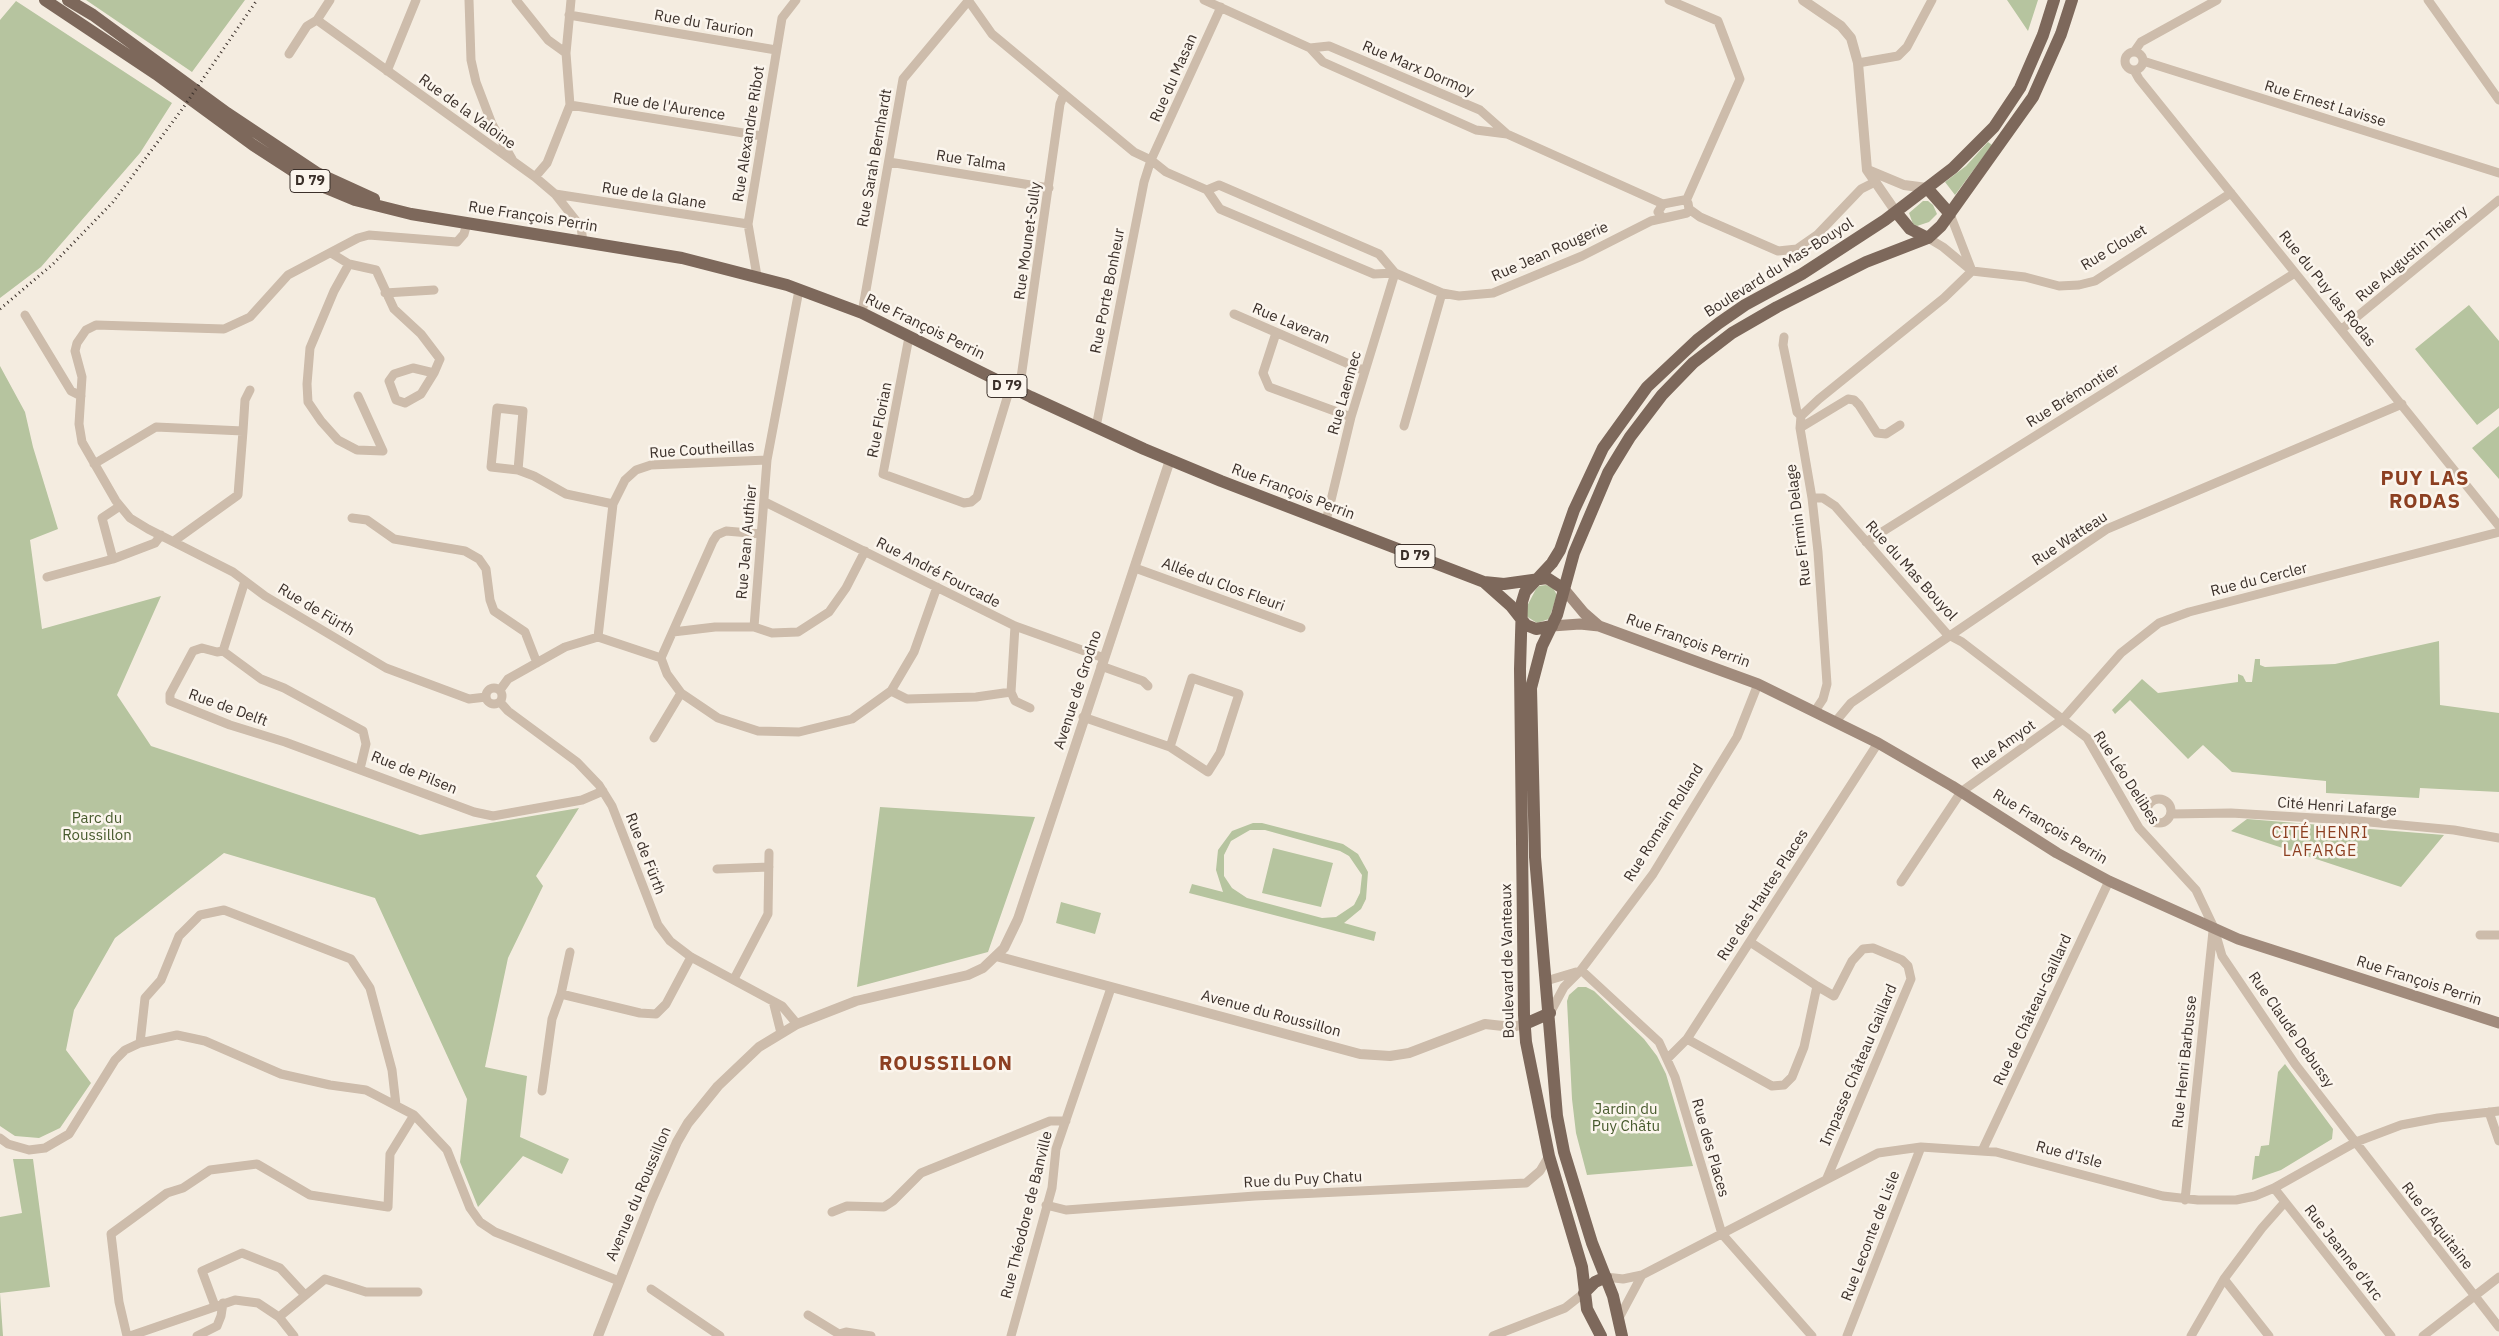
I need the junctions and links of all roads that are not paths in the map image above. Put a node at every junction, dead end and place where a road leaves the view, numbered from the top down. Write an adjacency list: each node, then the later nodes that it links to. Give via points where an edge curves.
1 (45, 0): 30 (main road, D 79)
2 (68, 0): 30 (main road, D 79, via 93,15)
3 (330, 0): 20 (street)
4 (416, 0): 29 (street)
5 (469, 0): 37 (street, via 470,60 476,82 492,124)
6 (516, 0): 24 (street, via 548,40)
7 (571, 0): 19 (street)
8 (796, 0): 22 (street, Rue Alexandre Ribot, via 782,18)
9 (968, 0): 31 (street, Rue Jean Rougerie, via 992,34); 38 (street, Rue Sarah Bernhardt, via 903,78)
10 (1204, 0): 18 (street, Rue Marx Dormoy)
11 (1669, 0): 50 (street, via 1718,21 1740,79)
12 (1803, 0): 27 (street, via 1841,26 1851,38)
13 (1932, 0): 27 (street, via 1907,47 1898,56)
14 (2054, 0): 45 (main road, Boulevard du Mas-Bouyol, via 2044,35 2020,88 1994,127)
15 (2072, 0): 52 (main road, Boulevard du Mas-Bouyol, via 2033,97)
16 (2217, 0): 23 (street, via 2141,42)
17 (2428, 0): 32 (street)
18 (1221, 7): 21 (street, Rue Marx Dormoy); 36 (street, Rue du Masan)
19 (569, 15): 22 (street, Rue du Taurion); 24 (street)
20 (316, 20): 25 (street, via 307,26); 29 (street, Rue de la Valoine)
21 (1310, 48): 34 (street, Rue Marx Dormoy, via 1323,62 1476,130); 34 (street, Rue Marx Dormoy, via 1329,46 1480,110)
22 (776, 50): 35 (street, Rue Alexandre Ribot)
23 (2134, 52): 26 (street); 28 (street, via 2126,61)
24 (566, 53): 33 (street)
25 (289, 54)
26 (2143, 61): 28 (street); 40 (street, Rue Ernest Lavisse)
27 (1858, 63): 39 (street)
28 (2134, 70): 47 (street, Rue du Puy las Rodas)
29 (387, 71): 37 (street, Rue de la Valoine)
30 (188, 92): 54 (main road, Rue François Perrin / D 79, via 307,180 355,200)
31 (1064, 94): 36 (street, Rue Jean Rougerie, via 1134,152); 43 (street, Rue Mounet-Sully)
32 (2499, 100)
33 (570, 104): 35 (street, Rue de l'Aurence); 41 (street, via 547,163)
34 (1507, 134): 49 (street, Rue Marx Dormoy)
35 (762, 136): 55 (street, Rue Alexandre Ribot)
36 (1150, 160): 44 (street, Rue Jean Rougerie, via 1166,172); 86 (street, Rue Porte Bonheur)
37 (514, 162): 41 (street, Rue de la Valoine)
38 (889, 162): 43 (street, Rue Talma); 68 (street, Rue Sarah Bernhardt)
39 (1867, 170): 42 (street); 45 (street, via 1904,185)
40 (2499, 173)
41 (535, 177): 46 (street, Rue de la Valoine)
42 (1875, 182): 50 (street, via 1861,189 1818,235 1798,249 1778,251 1700,217); 51 (street)
43 (1049, 188): 78 (street, Rue Mounet-Sully)
44 (1207, 190): 61 (street, Rue Jean Rougerie, via 1220,209 1374,274); 61 (street, Rue Jean Rougerie, via 1219,185 1379,254)
45 (1930, 191): 51 (main road, Boulevard du Mas-Bouyol); 52 (main road)
46 (555, 194): 55 (street, Rue de la Glane); 57 (street, Rue de la Valoine, via 581,227)
47 (2231, 194): 60 (street, Rue Clouet, via 2096,281 2059,286 2025,277); 62 (street, Rue du Puy las Rodas)
48 (2499, 200): 71 (street, Rue Augustin Thierry)
49 (1663, 204): 50 (street, via 1676,200); 53 (street, via 1658,212)
50 (1687, 208): 53 (street, Rue Jean Rougerie)
51 (1896, 212): 56 (main road, via 1910,229); 109 (main road, Boulevard du Mas-Bouyol, via 1802,274 1719,323 1696,340 1648,386 1603,448 1587,478 1560,550)
52 (1950, 214): 56 (main road, Boulevard du Mas-Bouyol); 60 (street)
53 (1662, 217): 67 (street, Rue Jean Rougerie, via 1582,256 1493,293 1459,296)
54 (467, 223): 57 (main road, Rue François Perrin / D 79); 58 (street, Rue de Fürth, via 462,239 457,242 370,235)
55 (748, 224): 63 (street, Rue Alexandre Ribot)
56 (1928, 238): 60 (street); 113 (main road, Boulevard du Mas-Bouyol, via 1866,262 1777,306 1732,333 1693,363 1644,417 1608,473 1574,553)
57 (583, 242): 63 (main road, Rue François Perrin / D 79, via 682,258)
58 (331, 253): 59 (street); 79 (street, Rue de Fürth, via 288,276 250,317 224,329 104,324 86,330 77,343 76,351 82,377)
59 (349, 264): 66 (street, via 376,270); 80 (street, via 310,348 308,402 338,440 357,450 382,450)
60 (1972, 271): 82 (street)
61 (1394, 273): 67 (street, Rue Jean Rougerie); 75 (street, Rue Laennec)
62 (2295, 273): 71 (street, Rue du Puy las Rodas); 104 (street, Rue Brémontier)
63 (757, 276): 65 (main road, Rue François Perrin / D 79)
64 (434, 290): 66 (street)
65 (800, 290): 68 (main road, Rue François Perrin / D 79); 89 (street, Rue Coutheillas)
66 (385, 293): 76 (street, via 394,309 421,334 440,360)
67 (1442, 293): 85 (street)
68 (862, 313): 73 (main road, Rue François Perrin / D 79)
69 (1234, 314): 72 (street, Rue Laveran)
70 (25, 315): 79 (street, via 71,391)
71 (2342, 329): 81 (street, Rue du Puy las Rodas)
72 (1276, 333): 75 (street, Rue Laveran); 83 (street, via 1263,374 1269,387)
73 (909, 337): 78 (main road, Rue François Perrin / D 79); 78 (street, Rue Florian, via 883,474 964,503 972,502 977,497)
74 (1784, 337): 82 (street, via 1782,345 1797,412)
75 (1365, 370): 83 (street, Rue Laennec)
76 (434, 373): 76 (street, via 413,368 394,374 388,381 396,400 405,403 421,394)
77 (250, 390): 88 (street, via 245,400)
78 (1014, 390): 86 (main road, Rue François Perrin / D 79)
79 (81, 396): 91 (street, Rue de Fürth, via 79,424 82,442)
80 (358, 396)
81 (2402, 404): 99 (street, Rue du Puy las Rodas); 121 (street, Rue Watteau, via 2107,529)
82 (1802, 416): 87 (street, Rue Firmin Delage)
83 (1351, 417): 98 (street, Rue Laennec)
84 (1900, 425): 87 (street, via 1886,434 1877,433 1859,404 1851,399)
85 (1404, 426)
86 (1096, 427): 90 (main road, Rue François Perrin / D 79)
87 (1800, 428): 93 (street, Rue Firmin Delage)
88 (243, 430): 91 (street, via 156,427); 103 (street, via 238,495)
89 (767, 460): 94 (street, Rue Jean Authier); 95 (street, Rue Coutheillas, via 651,465 636,470 625,480)
90 (1170, 460): 98 (main road, Rue François Perrin / D 79); 107 (street, Avenue de Grodno)
91 (94, 464): 96 (street, Rue de Fürth)
92 (518, 470): 92 (street, via 523,411 497,408 491,467); 95 (street, via 566,494)
93 (1812, 498): 104 (street, Rue du Mas Bouyol, via 1830,501); 136 (street, Rue Firmin Delage, via 1828,684 1824,699)
94 (765, 502): 101 (street, Rue Jean Authier); 105 (street, Rue André Fourcade)
95 (613, 504): 122 (street, Rue Coutheillas)
96 (120, 506): 102 (street, Rue de Fürth, via 130,518); 106 (street, via 102,518)
97 (352, 518): 126 (street, via 367,520 394,539 465,551 480,559 486,569 494,611 525,632)
98 (1326, 521): 111 (main road, Rue François Perrin / D 79)
99 (2499, 526)
100 (2499, 532): 138 (street, Rue du Cercler, via 2189,612 2159,623 2120,653)
101 (761, 534): 118 (street, Rue Jean Authier); 120 (street, via 726,531 717,535)
102 (161, 536): 103 (street, Rue de Fürth); 106 (street, via 155,543)
103 (174, 541): 110 (street, Rue de Fürth)
104 (1866, 542): 121 (street, Rue du Mas Bouyol)
105 (865, 551): 112 (street, Rue André Fourcade); 118 (street, via 829,612 798,632 772,633)
106 (113, 559): 108 (street)
107 (1135, 568): 119 (street, Allée du Clos Fleuri); 125 (street, Avenue de Grodno)
108 (47, 577)
109 (1536, 579): 111 (main road, Rue François Perrin, via 1504,584); 113 (main road, Rue François Perrin, via 1547,578); 114 (main road, Boulevard de Vanteaux, via 1525,592)
110 (246, 580): 123 (street); 133 (street, Rue de Fürth, via 265,596 386,668 469,699)
111 (1484, 582): 114 (main road, Rue François Perrin, via 1511,606)
112 (937, 588): 115 (street, Rue André Fourcade); 130 (street, via 914,652)
113 (1564, 589): 116 (main road, Boulevard de Vanteaux); 117 (main road, Rue François Perrin)
114 (1520, 621): 116 (main road, Rue François Perrin, via 1536,630); 169 (main road, Boulevard de Vanteaux)
115 (1015, 626): 125 (street, Rue André Fourcade); 131 (street)
116 (1552, 626): 117 (main road, Rue François Perrin); 165 (main road, Boulevard de Vanteaux, via 1542,646 1531,688 1536,866)
117 (1599, 626): 127 (main road, Rue François Perrin)
118 (754, 627): 120 (street)
119 (1300, 628)
120 (673, 632): 124 (street)
121 (1952, 636): 138 (street, Rue du Mas Bouyol); 139 (street, Rue Watteau, via 1852,703)
122 (598, 637): 124 (street); 126 (street, via 565,647)
123 (223, 651): 143 (street, Rue de Pilsen, via 261,679 363,731 366,744); 143 (street, Rue de Delft, via 202,648 193,651 170,694 170,701)
124 (661, 658): 132 (street, via 667,674)
125 (1102, 662): 128 (street, Rue André Fourcade); 137 (street, Avenue de Grodno)
126 (538, 663): 129 (street, via 508,679)
127 (1758, 684): 136 (main road, Rue François Perrin); 163 (street, Rue Romain Rolland, via 1737,737 1653,874)
128 (1148, 686)
129 (500, 690): 133 (street, via 492,688); 134 (street, via 503,696)
130 (891, 691): 131 (street, via 907,698 976,697); 132 (street, via 852,719 799,732 758,731 718,718)
131 (1011, 692): 135 (street, via 1015,701)
132 (681, 693): 140 (street)
133 (486, 697): 134 (street, via 491,704)
134 (500, 702): 144 (street, Rue de Fürth, via 577,762)
135 (1030, 708)
136 (1816, 710): 139 (main road, Rue François Perrin)
137 (1083, 717): 142 (street); 156 (street, Avenue de Grodno)
138 (2063, 720): 145 (street, Rue Amyot); 148 (street, Rue Léo Delibes, via 2087,738)
139 (1836, 721): 141 (main road, Rue François Perrin)
140 (654, 738)
141 (1878, 743): 145 (main road, Rue François Perrin); 159 (street, Rue des Hautes Places)
142 (1170, 746): 142 (street, via 1208,772 1220,753 1239,694 1192,678)
143 (360, 769): 144 (street, Rue de Pilsen, via 474,812 493,816 582,800)
144 (603, 791): 162 (street, Rue de Fürth, via 612,806 658,925 670,941)
145 (1961, 792): 153 (main road, Rue François Perrin, via 2057,853); 154 (street)
146 (2171, 814): 147 (street, via 2164,822 2156,823); 147 (street, via 2168,803 2157,799 2148,807); 149 (street, Cité Henri Lafarge, via 2231,813 2348,820 2454,830)
147 (2150, 819): 148 (street)
148 (2139, 828): 155 (street, Rue Léo Delibes, via 2196,890)
149 (2499, 838)
150 (769, 853): 151 (street)
151 (769, 867): 152 (street); 164 (street, via 768,914)
152 (718, 869)
153 (2109, 881): 155 (main road, Rue François Perrin); 189 (street, Rue de Château-Gaillard)
154 (1901, 882)
155 (2214, 928): 172 (main road, Rue François Perrin, via 2238,939); 186 (street, Rue Claude Debussy, via 2222,956 2295,1064); 193 (street, Rue Henri Barbusse)
156 (1014, 930): 161 (street, Avenue du Roussillon)
157 (2480, 935): 158 (street)
158 (2499, 935)
159 (1750, 942): 166 (street); 176 (street, Rue des Hautes Places)
160 (570, 952): 168 (street)
161 (996, 956): 167 (street, Avenue du Roussillon); 173 (street, Avenue du Roussillon, via 983,968 968,975 856,1001)
162 (691, 957): 164 (street, Rue de Fürth); 168 (street, via 666,1004 656,1014)
163 (1581, 970): 165 (street); 171 (street, Rue Romain Rolland, via 1564,987); 178 (street, Rue des Places, via 1659,1042)
164 (734, 979): 170 (street, Rue de Fürth)
165 (1546, 981): 169 (main road); 171 (main road, Boulevard de Vanteaux)
166 (1817, 986): 176 (street, via 1804,1046 1792,1077 1784,1085 1772,1086); 191 (street, Impasse Château Gaillard, via 1834,996 1852,961 1863,949 1873,948 1902,960 1908,966 1911,979)
167 (1111, 988): 174 (street, Avenue du Roussillon, via 1360,1054 1409,1053 1485,1024 1512,1027); 184 (street, Rue Théodore de Banville)
168 (561, 994): 179 (street, via 552,1019)
169 (1525, 999): 174 (main road, Boulevard de Vanteaux)
170 (773, 1001): 173 (street, Rue de Fürth, via 782,1006); 175 (street)
171 (1550, 1013): 174 (main road, Avenue du Roussillon); 201 (main road, Boulevard de Vanteaux, via 1557,1116)
172 (2499, 1023)
173 (797, 1024): 175 (street, Avenue du Roussillon)
174 (1525, 1024): 190 (main road, Boulevard de Vanteaux, via 1529,1067)
175 (781, 1033): 202 (street, Avenue du Roussillon, via 759,1048 718,1086 688,1123 650,1201)
176 (1687, 1039): 178 (street, Rue des Hautes Places)
177 (140, 1043): 180 (street, via 177,1035 205,1041 281,1074 366,1090); 180 (street, via 145,998 161,980 179,936 200,914 224,910 350,959 370,988 392,1070); 185 (street, via 115,1060 69,1134 45,1148 28,1150)
178 (1668, 1058): 197 (street, Rue des Places)
179 (542, 1091)
180 (396, 1105): 183 (street)
181 (2499, 1111): 182 (street, Rue d'Isle)
182 (2489, 1112): 186 (street, Rue d'Isle, via 2401,1125); 187 (street)
183 (414, 1115): 202 (street, via 447,1150 470,1208 480,1222 494,1232); 215 (street, via 390,1154 388,1207 310,1195 257,1164 210,1170 183,1188 167,1193 111,1234 119,1302)
184 (1066, 1121): 195 (street, Rue Théodore de Banville, via 1056,1149 1052,1188); 196 (street, via 1050,1120 921,1173 884,1207 847,1206)
185 (0, 1138)
186 (2356, 1142): 192 (street, Rue d'Isle); 207 (street, Rue d'Aquitaine)
187 (2499, 1142)
188 (1921, 1147): 189 (street, Rue d'Isle); 191 (street, Rue d'Isle, via 1878,1153); 225 (street, Rue Leconte de Lisle)
189 (1982, 1151): 193 (street, Rue d'Isle, via 1996,1152 2140,1192)
190 (1548, 1156): 195 (street, Rue du Puy Chatu, via 1540,1171 1526,1183 1061,1209); 205 (main road, Boulevard de Vanteaux, via 1582,1267)
191 (1827, 1178): 197 (street, Rue d'Isle)
192 (2274, 1188): 193 (street, Rue d'Isle, via 2236,1200); 194 (street, Rue Jeanne d'Arc)
193 (2185, 1200)
194 (2285, 1202): 200 (street); 228 (street, Rue Jeanne d'Arc)
195 (1046, 1205): 221 (street, Rue Théodore de Banville)
196 (832, 1212)
197 (1722, 1234): 198 (street, Rue d'Isle); 224 (street, Rue des Places)
198 (1642, 1275): 201 (street, Rue d'Isle); 211 (street)
199 (2499, 1277): 207 (street)
200 (2224, 1279): 226 (street); 227 (street)
201 (1600, 1280): 205 (main road); 211 (main road, Boulevard de Vanteaux)
202 (619, 1281): 218 (street, Avenue du Roussillon)
203 (651, 1289): 219 (street)
204 (418, 1292): 206 (street, via 366,1292 325,1279)
205 (1584, 1293): 213 (main road, Boulevard de Vanteaux, via 1587,1309); 222 (street, via 1565,1308)
206 (305, 1295): 208 (street, via 280,1268 242,1253 202,1271); 210 (street)
207 (2475, 1296): 212 (street, Rue d'Aquitaine); 229 (street)
208 (219, 1304): 210 (street, via 247,1300); 215 (street); 216 (street, via 222,1316 217,1326)
209 (808, 1315): 214 (street)
210 (280, 1317): 217 (street)
211 (1615, 1320): 213 (main road); 223 (main road, Boulevard de Vanteaux)
212 (2499, 1327)
213 (1599, 1334)
214 (838, 1335): 220 (street, via 846,1332)
215 (129, 1336)
216 (198, 1336)
217 (294, 1336)
218 (598, 1336)
219 (720, 1336)
220 (871, 1336)
221 (1011, 1336)
222 (1493, 1336)
223 (1622, 1336)
224 (1812, 1336)
225 (1847, 1336)
226 (2191, 1336)
227 (2269, 1336)
228 (2391, 1336)
229 (2423, 1336)

